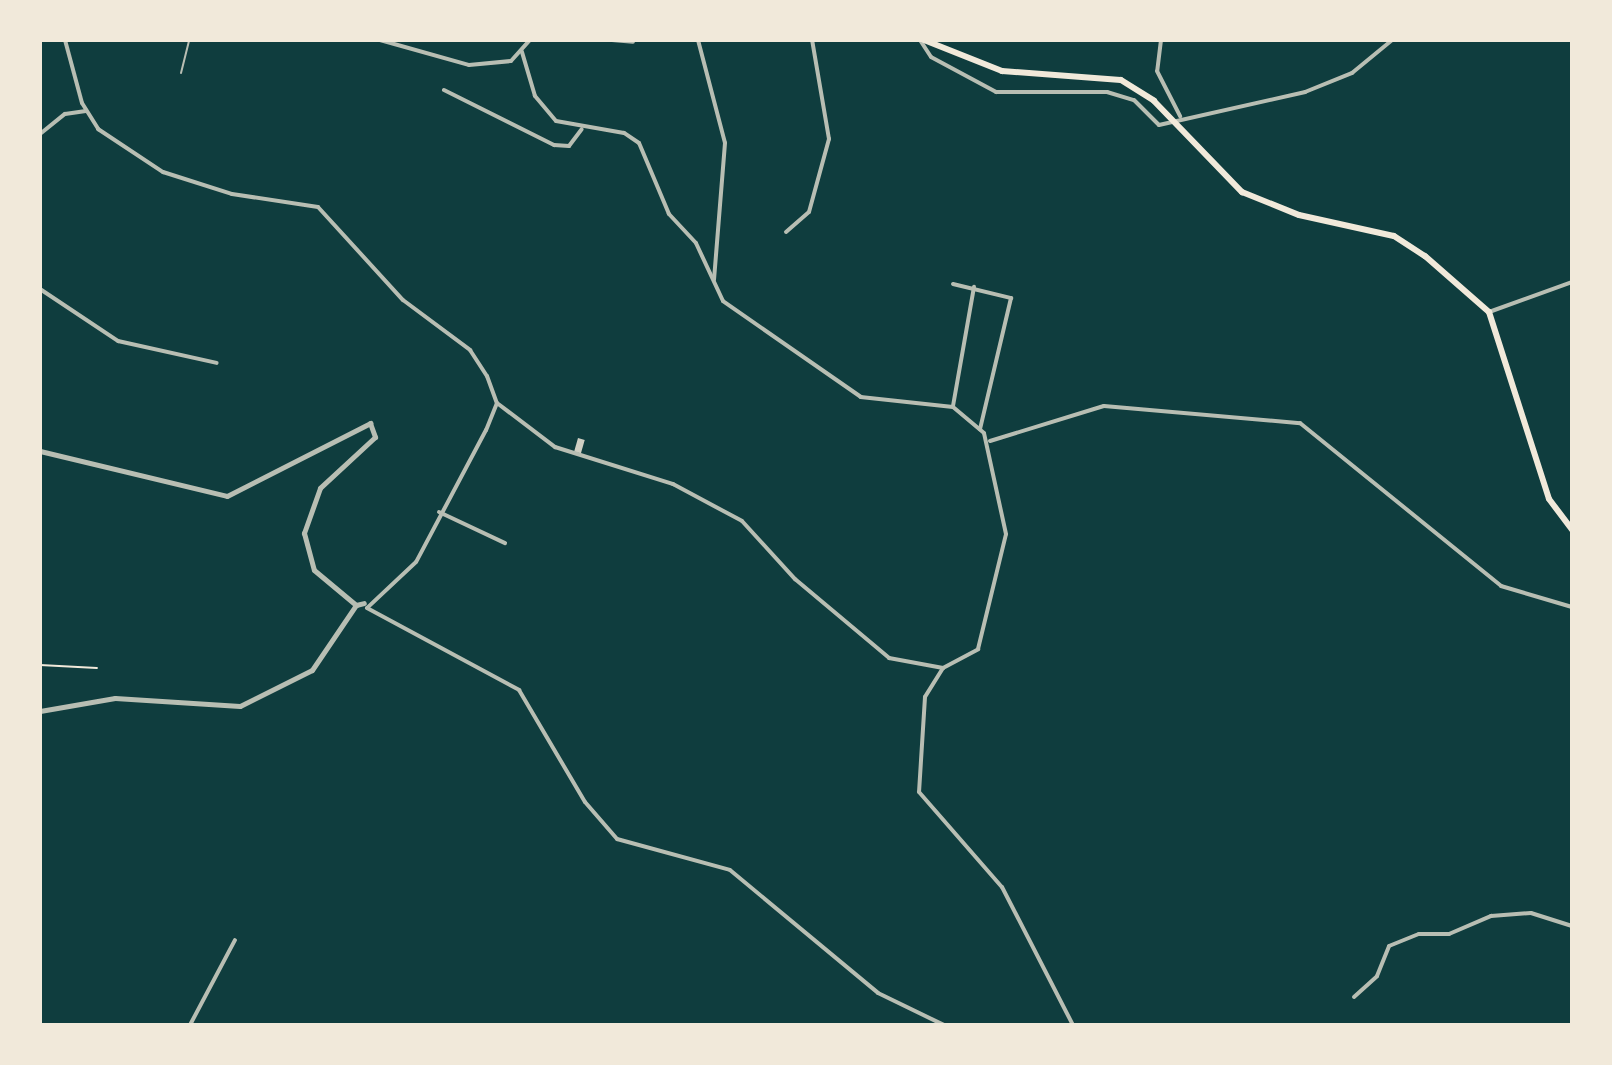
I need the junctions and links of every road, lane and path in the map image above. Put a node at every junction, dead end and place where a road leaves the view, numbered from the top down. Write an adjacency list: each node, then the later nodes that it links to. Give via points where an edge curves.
1 (65, 40): 15 (street)
2 (189, 40): 13 (lane)
3 (380, 40): 12 (street, via 469,65 505,63)
4 (530, 40): 12 (street)
5 (612, 40): 11 (street)
6 (698, 40): 20 (street, via 726,158)
7 (812, 40): 19 (street, via 829,139 809,212)
8 (922, 40): 16 (main road, via 1002,71 1121,80); 16 (street, via 931,57 996,92 1107,92 1143,106 1155,125)
9 (1161, 40): 16 (street, via 1157,71)
10 (1392, 40): 16 (street, via 1352,73 1305,92)
11 (633, 42)
12 (522, 52): 17 (street, via 539,104 556,121)
13 (181, 73)
14 (444, 90): 17 (street, via 554,145 569,146)
15 (86, 111): 18 (street, via 65,114); 27 (street, via 108,136 163,172 232,194 318,207 403,300 470,350)
16 (1177, 118): 25 (main road, via 1240,190 1299,215 1394,236)
17 (582, 129): 20 (street, via 624,133 639,143 669,214 696,243)
18 (40, 134)
19 (786, 232)
20 (713, 282): 28 (street, via 723,301 861,397)
21 (1572, 282): 25 (street)
22 (953, 284): 23 (street)
23 (974, 287): 28 (street); 29 (street, via 1011,298)
24 (40, 289): 26 (street, via 118,341)
25 (1489, 312): 33 (main road, via 1549,499)
26 (217, 363)
27 (497, 403): 32 (street); 40 (street, via 555,447 664,480 722,508 878,651)
28 (953, 407): 29 (street)
29 (980, 429): 30 (street)
30 (990, 441): 37 (street, via 1111,406 1300,423 1501,586); 40 (street, via 1005,525 1003,562 978,649)
31 (40, 451): 36 (street, via 227,496 370,423 375,437 320,488 304,533 314,570)
32 (438, 512): 34 (street); 35 (street, via 416,562)
33 (1572, 530)
34 (505, 543)
35 (364, 603): 36 (street); 46 (street, via 405,632 519,690 585,802 617,839 730,870 878,993)
36 (356, 605): 41 (street, via 312,670 248,704 216,709 105,698)
37 (1572, 607)
38 (40, 665): 39 (path)
39 (97, 668)
40 (943, 668): 47 (street, via 925,697 919,792 996,877)
41 (40, 711)
42 (1572, 926): 44 (street, via 1531,913 1491,916 1449,934 1419,934 1389,946 1377,976)
43 (235, 940): 45 (street)
44 (1354, 997)
45 (190, 1025)
46 (944, 1025)
47 (1073, 1025)

